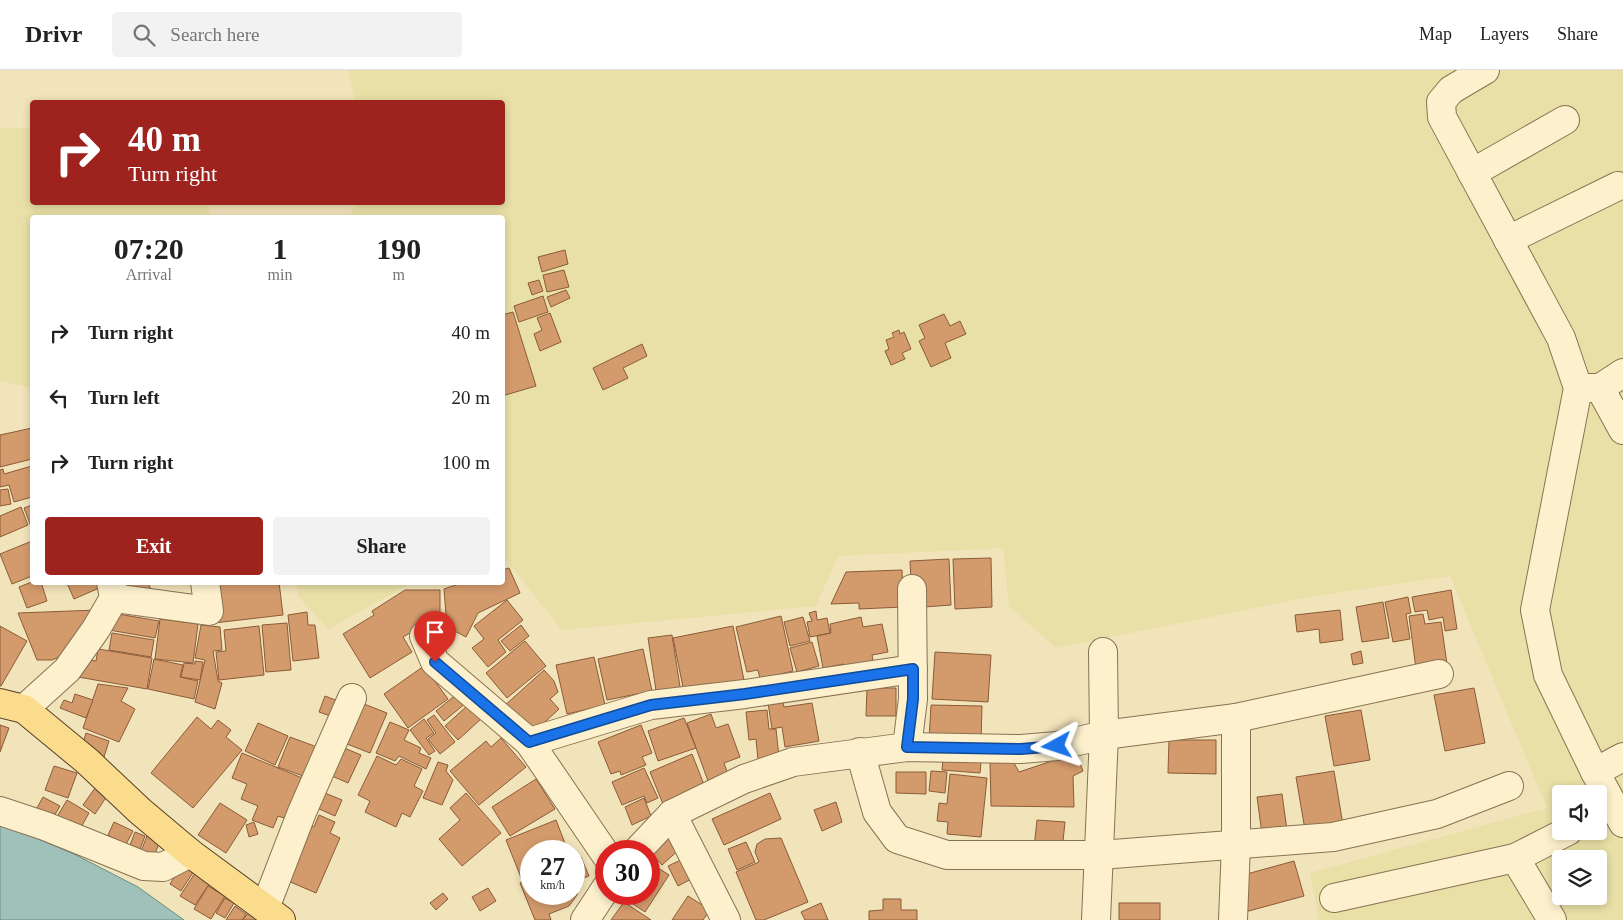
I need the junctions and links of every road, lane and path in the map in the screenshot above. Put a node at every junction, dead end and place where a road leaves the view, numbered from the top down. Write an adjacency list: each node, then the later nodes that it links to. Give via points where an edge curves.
1 (1485, 70): 3 (street, via 1450,90 1441,102 1442,118)
2 (1565, 120): 3 (street)
3 (1472, 173): 5 (street)
4 (1618, 186): 5 (street)
5 (1508, 240): 7 (street)
6 (1623, 373): 7 (street)
7 (1589, 388): 8 (street); 24 (street, via 1535,610 1548,675)
8 (1623, 430)
9 (205, 585): 11 (street, via 208,610)
10 (912, 589): 14 (street)
11 (112, 590): 17 (street, via 96,629 67,670)
12 (424, 636): 20 (street, via 435,662)
13 (1102, 652): 19 (street)
14 (913, 669): 20 (street, via 651,705); 21 (street)
15 (1439, 674): 18 (street)
16 (352, 698): 38 (street, via 302,812)
17 (12, 706): 33 (main road, via 88,761)
18 (1236, 718): 19 (street); 32 (street)
19 (1104, 735): 21 (street, via 1057,746 1021,749); 34 (street)
20 (529, 742): 30 (street)
21 (907, 747): 22 (street)
22 (860, 752): 27 (street, via 794,762 744,779); 34 (street, via 877,812 898,839 947,855)
23 (1623, 758): 24 (street)
24 (1595, 772): 28 (street)
25 (1509, 786): 32 (street, via 1436,814 1333,837)
26 (0, 811): 33 (street, via 144,866 163,866)
27 (672, 814): 31 (street); 40 (street)
28 (1612, 815)
29 (1552, 839): 35 (street)
30 (596, 840)
31 (647, 840)
32 (1236, 844): 34 (street); 42 (street)
33 (190, 853): 38 (main road)
34 (1100, 855): 41 (street)
35 (1515, 858): 36 (street); 43 (street)
36 (1334, 898)
37 (595, 905): 39 (street)
38 (273, 914)
39 (585, 920)
40 (726, 920)
41 (1096, 920)
42 (1234, 920)
43 (1552, 920)

